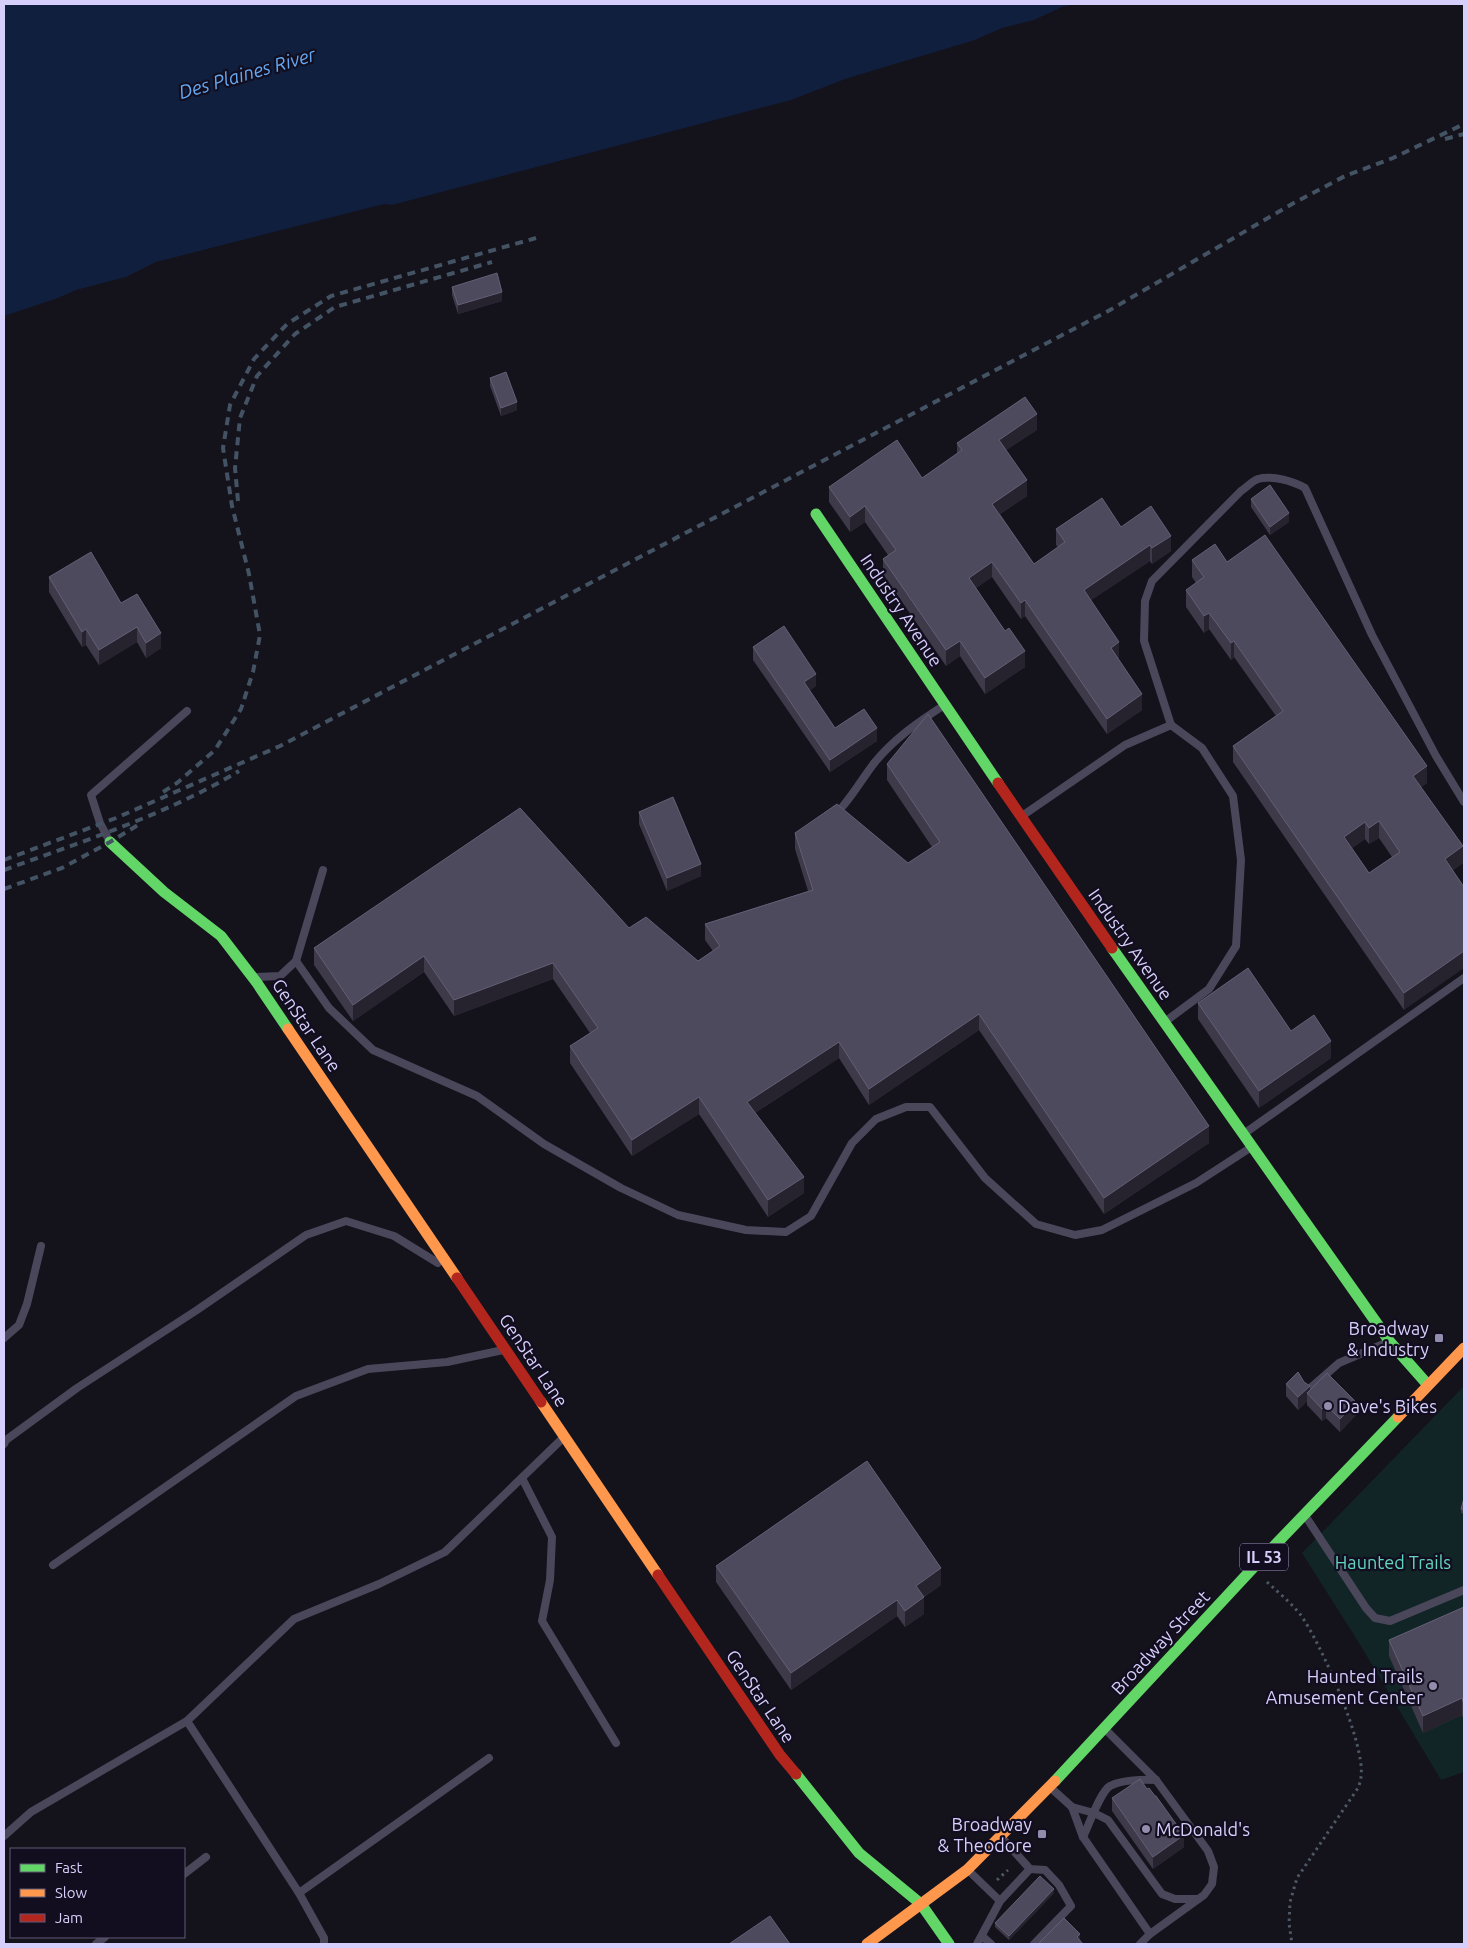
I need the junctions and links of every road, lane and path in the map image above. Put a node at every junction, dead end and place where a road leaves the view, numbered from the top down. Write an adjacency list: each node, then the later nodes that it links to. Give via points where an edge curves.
1 (816, 514): 2 (street, Industry Avenue)
2 (945, 705): 6 (lane, via 917,722 890,746); 7 (street, Industry Avenue)
3 (187, 711): 8 (lane, via 91,795)
4 (1171, 724): 5 (lane, via 1144,641 1145,601 1152,581 1241,491 1257,480 1277,479 1296,483 1305,488 1372,636); 7 (lane, via 1125,746); 13 (lane, via 1202,748 1233,796 1241,860 1236,946 1209,989)
5 (1464, 802)
6 (843, 806)
7 (1021, 817): 13 (street, Industry Avenue)
8 (110, 842): 11 (street, GenStar Lane, via 164,892 221,936)
9 (323, 870): 10 (lane)
10 (296, 961): 11 (lane, via 280,976); 15 (lane, via 329,1008 373,1050 477,1096 544,1144 621,1188 678,1215 746,1230 786,1232 811,1216 852,1143 876,1119 906,1107 930,1107 984,1178 1036,1224 1075,1235 1102,1230 1196,1183)
11 (252, 977): 17 (street, GenStar Lane)
12 (1464, 978): 14 (lane)
13 (1165, 1022): 14 (street, Industry Avenue)
14 (1244, 1134): 15 (street, Industry Avenue)
15 (1252, 1146): 19 (street, Industry Avenue)
16 (41, 1246): 18 (lane, via 19,1325)
17 (453, 1272): 21 (street, GenStar Lane); 25 (lane, via 394,1236 346,1221 306,1235 77,1388)
18 (4, 1338)
19 (1390, 1342): 22 (street, Industry Avenue); 23 (lane, via 1339,1363)
20 (1464, 1348): 22 (street, Broadway Street / IL 53)
21 (505, 1350): 24 (street, GenStar Lane); 28 (lane, via 447,1362 368,1369 296,1396)
22 (1428, 1386): 27 (street, Broadway Street / IL 53)
23 (1308, 1390)
24 (564, 1436): 26 (lane); 51 (street, GenStar Lane, via 780,1755 858,1853)
25 (4, 1444)
26 (522, 1478): 31 (lane, via 445,1552 294,1619); 33 (lane, via 552,1537 550,1580 542,1621)
27 (1304, 1515): 30 (lane, via 1375,1618 1390,1621); 32 (street, Broadway Street / IL 53)
28 (53, 1565)
29 (1267, 1582): 61 (path, via 1300,1615 1316,1640 1352,1726 1362,1776 1358,1788 1297,1878 1290,1902)
30 (1464, 1590)
31 (187, 1721): 39 (lane, via 31,1812); 48 (lane)
32 (1104, 1728): 35 (lane); 36 (street, Broadway Street / IL 53)
33 (616, 1743)
34 (489, 1758): 48 (lane)
35 (1156, 1780): 38 (lane, via 1141,1779 1110,1786); 49 (lane, via 1208,1851 1214,1867 1212,1884)
36 (1050, 1787): 37 (lane); 40 (street, Broadway Street / IL 53)
37 (1072, 1808): 38 (lane); 41 (lane)
38 (1094, 1814): 41 (lane); 49 (lane, via 1108,1820 1162,1894 1175,1899)
39 (4, 1836)
40 (1001, 1836): 43 (street, Broadway Street / IL 53); 45 (lane)
41 (1083, 1837): 52 (lane)
42 (206, 1857): 46 (lane)
43 (967, 1870): 50 (lane); 51 (street, Broadway Street / IL 53)
44 (1008, 1870): 47 (path)
45 (1030, 1870): 50 (lane); 59 (lane, via 1045,1870 1071,1906)
46 (185, 1873)
47 (997, 1880)
48 (299, 1892): 54 (lane, via 324,1938)
49 (1198, 1899): 52 (lane)
50 (1000, 1901): 53 (lane)
51 (921, 1904): 55 (street, Broadway Street); 56 (street, GenStar Lane)
52 (1150, 1934): 60 (lane)
53 (982, 1936): 57 (lane); 58 (lane)
54 (324, 1944)
55 (867, 1944)
56 (949, 1944)
57 (977, 1944)
58 (991, 1944)
59 (1034, 1944)
60 (1140, 1944)
61 (1292, 1944)

